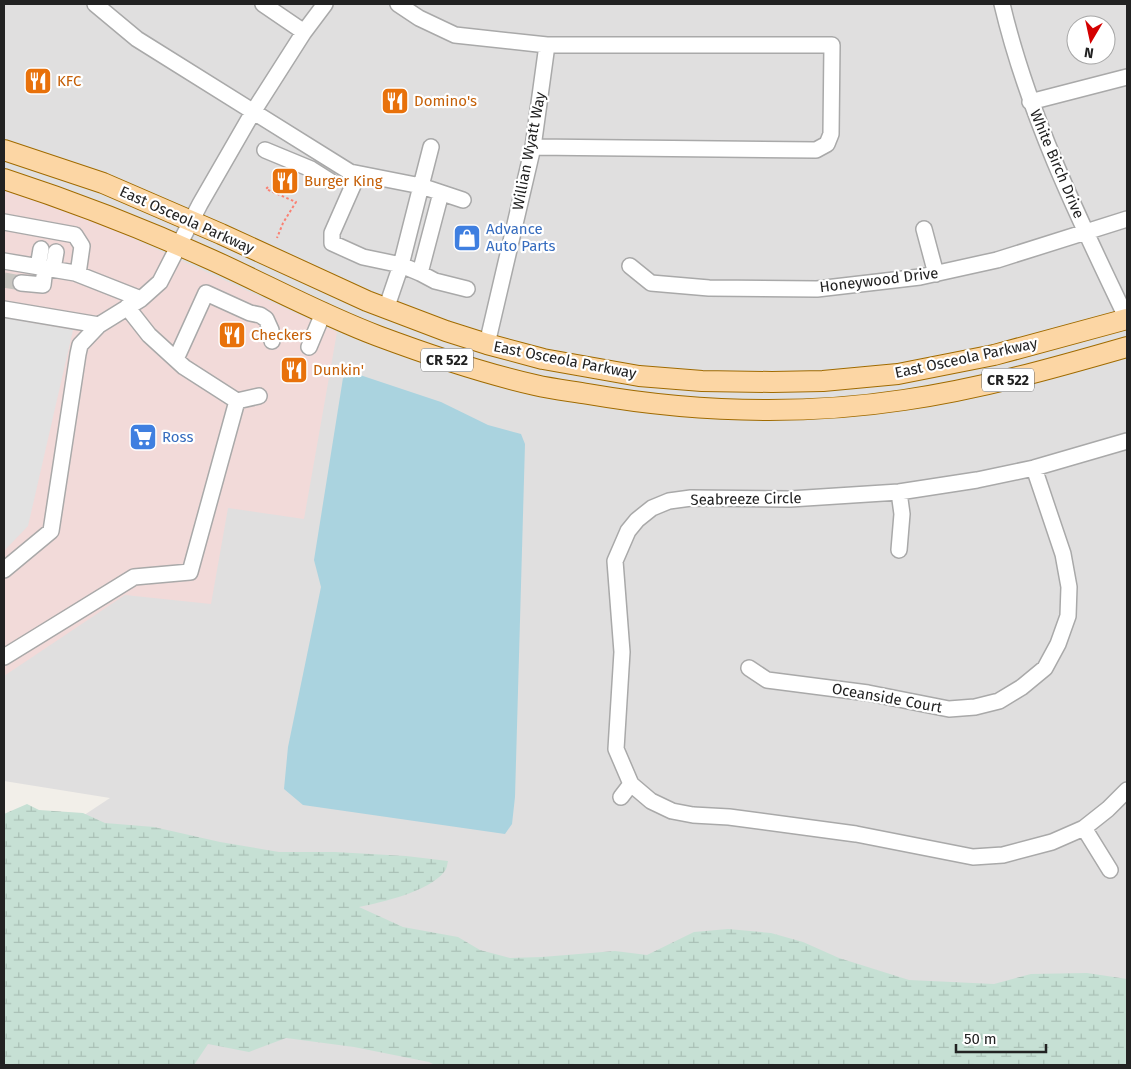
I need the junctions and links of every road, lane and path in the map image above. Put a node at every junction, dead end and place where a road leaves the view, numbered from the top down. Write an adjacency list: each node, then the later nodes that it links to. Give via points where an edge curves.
1 (95, 4): 10 (street, via 137,40)
2 (263, 4): 6 (street)
3 (325, 4): 6 (street)
4 (398, 4): 7 (street, via 455,35)
5 (1002, 4): 9 (street, White Birch Drive)
6 (304, 32): 10 (street)
7 (547, 45): 11 (street, Willian Wyatt Way); 11 (street, via 832,45 831,134 827,144 816,150)
8 (1127, 77): 9 (street)
9 (1030, 102): 26 (street, White Birch Drive)
10 (253, 112): 15 (street); 23 (street)
11 (533, 146): 48 (street, Willian Wyatt Way)
12 (430, 147): 19 (street)
13 (4, 150): 23 (main road, East Osceola Parkway / CR 522, via 103,183)
14 (265, 150): 17 (street, via 312,169)
15 (358, 174): 19 (street); 32 (street, via 332,233 332,243 363,257)
16 (4, 179): 30 (main road, East Osceola Parkway / CR 522)
17 (330, 181)
18 (268, 186): 27 (path, via 266,189 296,202)
19 (421, 186): 20 (street); 32 (street)
20 (441, 192): 21 (street); 35 (street)
21 (463, 200)
22 (1127, 219): 26 (street, Honeywood Drive)
23 (191, 222): 30 (street); 43 (main road, East Osceola Parkway / CR 522)
24 (4, 224): 28 (street)
25 (924, 228): 37 (street)
26 (1085, 231): 37 (street, Honeywood Drive, via 997,260); 45 (street, White Birch Drive)
27 (277, 238)
28 (43, 239): 29 (street); 34 (street)
29 (58, 241): 34 (street); 36 (street, via 75,235 82,246)
30 (180, 245): 40 (street, via 160,282); 44 (main road, East Osceola Parkway / CR 522)
31 (4, 262): 34 (street)
32 (401, 265): 35 (street); 43 (street)
33 (630, 266): 37 (street, Honeywood Drive, via 651,283 709,288 817,288)
34 (45, 268): 36 (street); 38 (street, via 43,285)
35 (420, 273): 39 (street)
36 (78, 274): 40 (street)
37 (936, 274)
38 (21, 282)
39 (467, 289)
40 (141, 299): 41 (street)
41 (126, 307): 46 (street); 52 (street, via 149,335)
42 (4, 309): 46 (street)
43 (386, 309): 48 (main road, East Osceola Parkway / CR 522)
44 (324, 312): 49 (street); 51 (main road, East Osceola Parkway / CR 522, via 437,357 538,386 634,402 698,408 818,409 903,400 992,384)
45 (1127, 319): 48 (main road, East Osceola Parkway / CR 522, via 994,355 898,374 823,381 702,382 640,376 543,359); 51 (main road, via 1120,334)
46 (99, 324): 59 (street, via 80,345 51,531)
47 (272, 341): 52 (street, via 266,319 206,293)
48 (487, 344)
49 (309, 347)
50 (1127, 347): 51 (main road, East Osceola Parkway / CR 522)
51 (1095, 356)
52 (176, 359): 54 (street)
53 (260, 396): 54 (street)
54 (237, 401): 60 (street, via 190,572 134,578)
55 (1127, 441): 56 (street, Seabreeze Circle)
56 (1034, 468): 57 (street, Seabreeze Circle); 61 (street, Oceanside Court, via 1063,554 1069,587 1068,616 1045,668 1022,687 999,701 949,709 868,693 767,680)
57 (899, 492): 58 (street, via 902,514); 62 (street, Seabreeze Circle, via 790,499 691,498 669,501 636,520 615,562 622,652 616,749)
58 (899, 550)
59 (4, 570)
60 (4, 657)
61 (750, 668)
62 (631, 784): 64 (street); 65 (street, Seabreeze Circle, via 672,811 856,834 973,857 1003,856 1029,850)
63 (1127, 790): 65 (street, Seabreeze Circle)
64 (621, 797)
65 (1084, 828): 66 (street)
66 (1110, 870)

